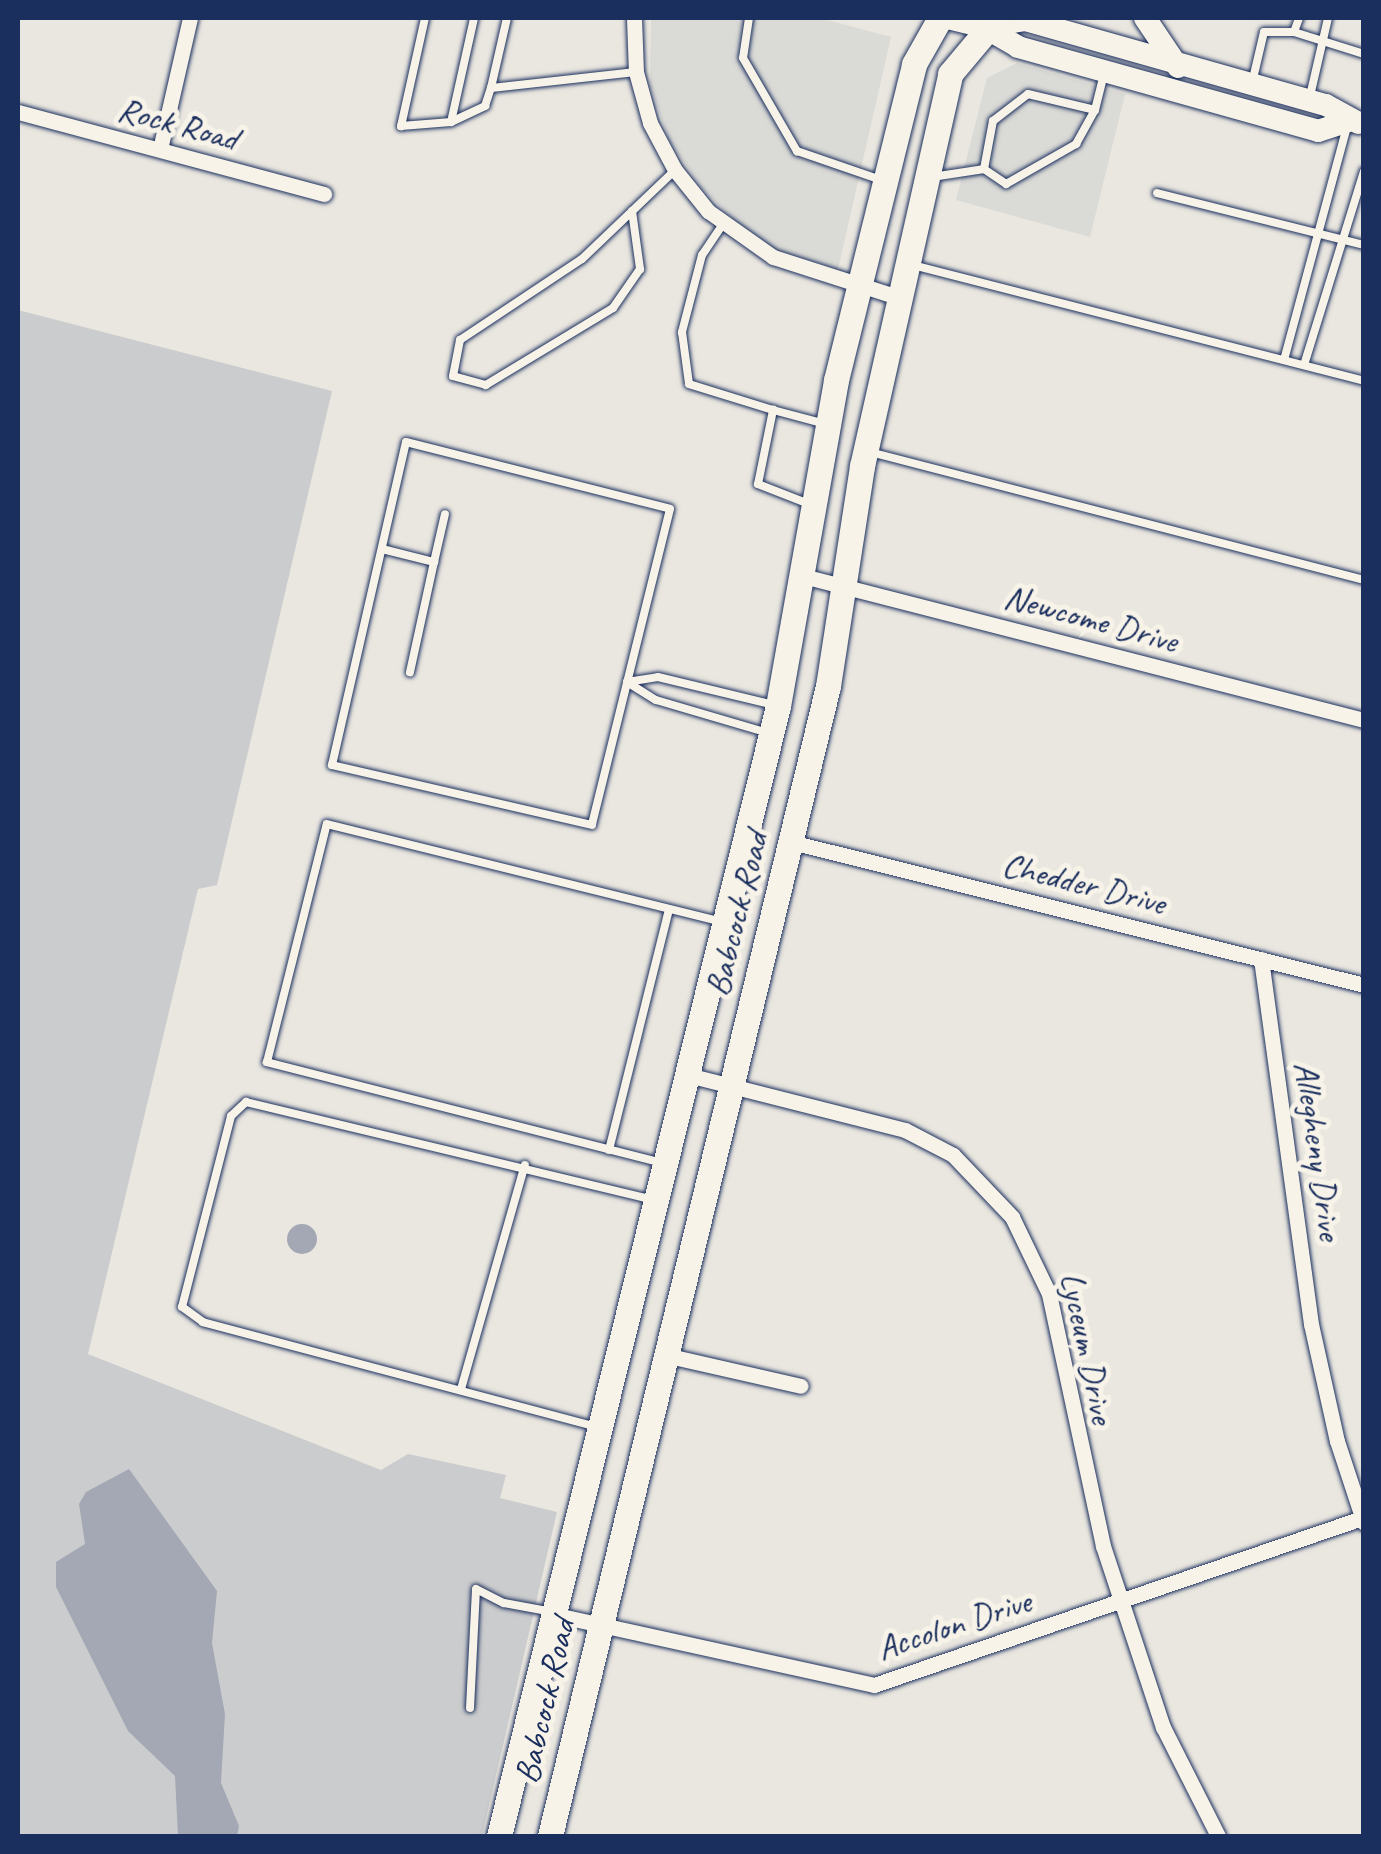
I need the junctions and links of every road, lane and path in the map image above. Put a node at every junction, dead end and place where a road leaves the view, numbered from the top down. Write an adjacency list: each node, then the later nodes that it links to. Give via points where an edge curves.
1 (190, 18): 26 (street)
2 (424, 18): 24 (lane, via 401,126)
3 (474, 18): 24 (lane)
4 (507, 18): 20 (lane)
5 (634, 18): 17 (street)
6 (749, 18): 31 (lane, via 743,58 797,151)
7 (940, 18): 31 (main road, Babcock Road, via 914,64)
8 (948, 18): 12 (main road)
9 (1145, 18): 16 (main road)
10 (1299, 18): 13 (lane)
11 (1328, 18): 14 (lane)
12 (991, 22): 16 (main road, via 1026,20); 18 (main road, via 1018,47); 30 (main road, Babcock Road, via 950,74)
13 (1294, 32): 14 (lane); 19 (lane, via 1264,32)
14 (1320, 44): 15 (lane); 21 (lane)
15 (1364, 54)
16 (1178, 67): 19 (main road)
17 (636, 72): 20 (lane); 28 (street, via 650,123)
18 (1104, 72): 22 (lane); 25 (main road, via 1318,130)
19 (1251, 86): 21 (main road)
20 (491, 88): 24 (lane, via 484,106)
21 (1309, 100): 25 (main road)
22 (1095, 110): 27 (lane, via 1076,144 1006,184); 27 (lane, via 1028,94 993,121)
23 (18, 112): 26 (street, Rock Road)
24 (451, 122)
25 (1356, 123): 36 (lane)
26 (160, 149): 33 (street, Rock Road)
27 (984, 169): 30 (lane)
28 (674, 170): 34 (lane); 35 (street)
29 (1364, 171): 37 (lane)
30 (928, 177): 39 (main road, Babcock Road)
31 (885, 181): 40 (main road, Babcock Road)
32 (1157, 193): 36 (lane)
33 (324, 194)
34 (632, 211): 34 (lane, via 582,258 460,340 452,376 486,385 613,308 640,269)
35 (723, 224): 40 (street, via 773,257); 45 (lane, via 702,255 682,332 689,384)
36 (1317, 234): 37 (lane); 42 (lane)
37 (1342, 240): 38 (lane); 43 (lane)
38 (1364, 246)
39 (908, 264): 41 (main road, Babcock Road); 42 (lane)
40 (859, 287): 41 (street); 46 (main road, Babcock Road)
41 (901, 298): 47 (main road, Babcock Road)
42 (1284, 360): 43 (lane)
43 (1304, 365): 44 (lane)
44 (1364, 381)
45 (773, 410): 46 (lane); 48 (lane, via 758,484)
46 (828, 424): 48 (main road, Babcock Road)
47 (865, 450): 53 (lane); 54 (main road, Babcock Road)
48 (813, 506): 52 (main road, Babcock Road)
49 (445, 514): 51 (lane)
50 (382, 549): 51 (lane); 56 (lane, via 406,442 670,510); 56 (lane, via 332,765 592,826)
51 (434, 562): 55 (lane)
52 (803, 576): 54 (street, Newcome Drive); 57 (main road, Babcock Road)
53 (1364, 580)
54 (844, 582): 58 (street, Newcome Drive); 60 (main road, Babcock Road)
55 (410, 672)
56 (627, 682): 57 (lane, via 658,678); 59 (lane, via 656,700)
57 (778, 706): 59 (main road, Babcock Road)
58 (1364, 720)
59 (772, 734): 62 (main road, Babcock Road)
60 (791, 842): 63 (street, Chedder Drive); 66 (main road, Babcock Road)
61 (670, 909): 62 (lane); 67 (lane); 67 (lane, via 327,824 267,1062)
62 (726, 923): 65 (main road, Babcock Road)
63 (1261, 959): 64 (street, Chedder Drive); 75 (street, Allegheny Drive, via 1311,1324)
64 (1364, 985)
65 (688, 1075): 66 (street, Lyceum Drive); 68 (main road, Babcock Road)
66 (732, 1085): 71 (main road, Babcock Road); 76 (street, Lyceum Drive, via 867,1118 935,1143 975,1174 1012,1217 1049,1294 1086,1484)
67 (609, 1150): 68 (lane)
68 (666, 1164): 70 (main road, Babcock Road)
69 (525, 1165): 70 (lane); 73 (lane); 73 (lane, via 246,1102 232,1116 182,1307 187,1317)
70 (658, 1200): 74 (main road, Babcock Road)
71 (665, 1355): 72 (street); 78 (main road, Babcock Road)
72 (801, 1386)
73 (461, 1390): 74 (lane)
74 (602, 1428): 77 (main road, Babcock Road)
75 (1362, 1521): 76 (street, Accolon Drive)
76 (1124, 1601): 78 (street, Accolon Drive, via 874,1685); 82 (street, Lyceum Drive, via 1164,1726)
77 (556, 1614): 78 (street, Accolon Drive); 79 (lane, via 504,1603 476,1589); 80 (main road, Babcock Road)
78 (599, 1623): 81 (main road, Babcock Road)
79 (470, 1708)
80 (499, 1836)
81 (550, 1836)
82 (1218, 1836)

